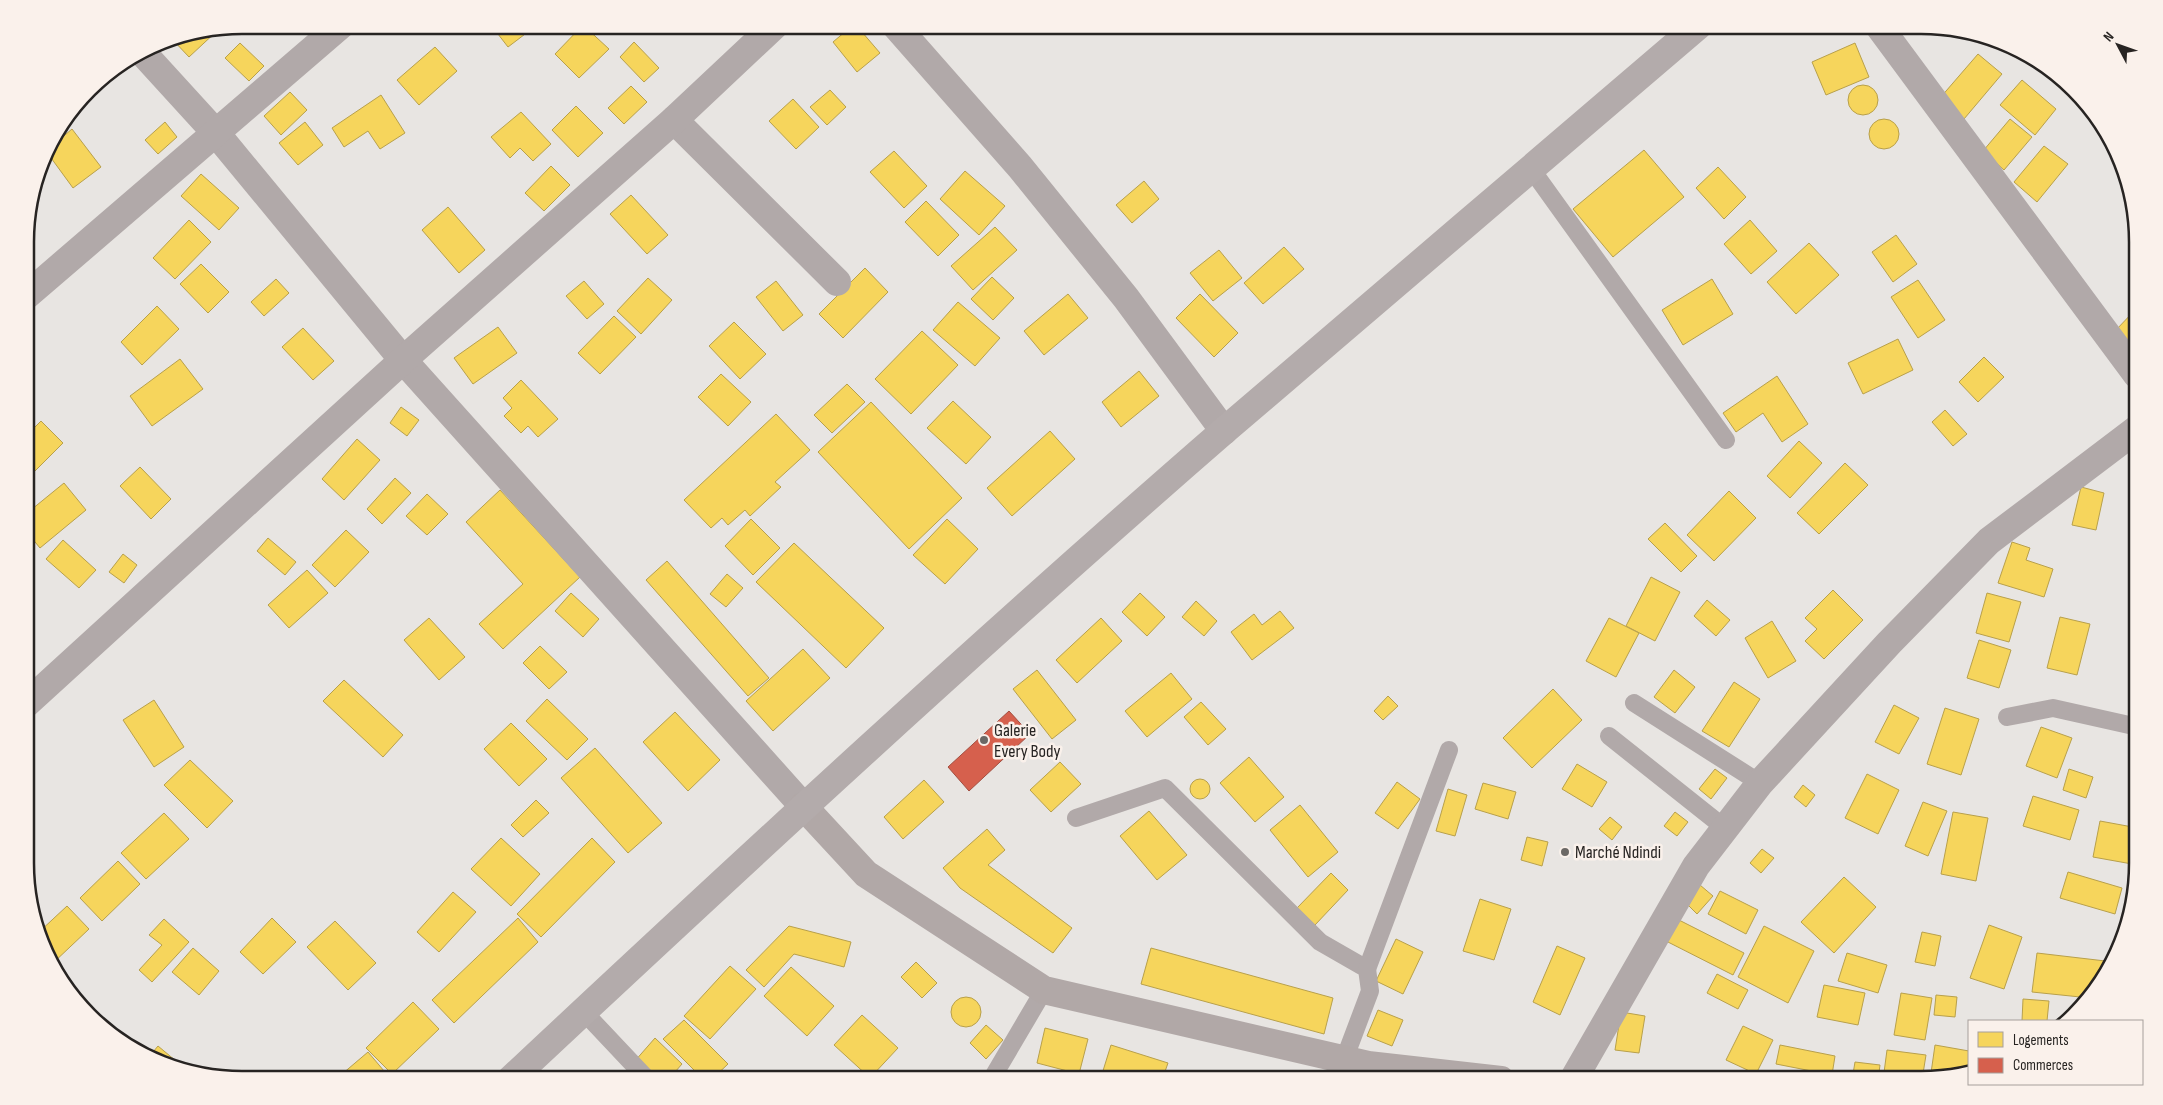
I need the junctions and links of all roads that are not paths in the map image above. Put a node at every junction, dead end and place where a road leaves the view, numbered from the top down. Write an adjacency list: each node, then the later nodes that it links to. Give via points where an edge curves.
1 (330, 34): 8 (street)
2 (766, 34): 7 (street)
3 (903, 34): 14 (street, via 1020,167 1126,298)
4 (1689, 34): 9 (main road)
5 (1885, 34): 13 (street)
6 (146, 57): 8 (street)
7 (674, 120): 10 (street); 12 (street)
8 (215, 132): 11 (street); 12 (street)
9 (1532, 170): 14 (main road); 16 (lane)
10 (837, 282)
11 (34, 289)
12 (403, 360): 17 (street); 24 (street)
13 (2129, 364)
14 (1224, 431): 24 (main road)
15 (2129, 435): 23 (street, via 1989,542 1889,643)
16 (1726, 440)
17 (34, 697)
18 (1634, 703): 23 (lane)
19 (2008, 717): 20 (lane, via 2053,708)
20 (2129, 725)
21 (1609, 736): 26 (lane)
22 (1449, 750): 27 (lane)
23 (1760, 783): 26 (street)
24 (803, 806): 28 (street, via 866,874); 29 (main road)
25 (1076, 818): 27 (lane, via 1165,788 1320,942)
26 (1726, 829): 35 (street, via 1696,866)
27 (1367, 969): 30 (lane, via 1370,991)
28 (1044, 990): 30 (street); 33 (lane)
29 (583, 1011): 31 (main road); 32 (lane)
30 (1359, 1068): 34 (street)
31 (520, 1071)
32 (640, 1071)
33 (996, 1071)
34 (1394, 1071)
35 (1578, 1071)

